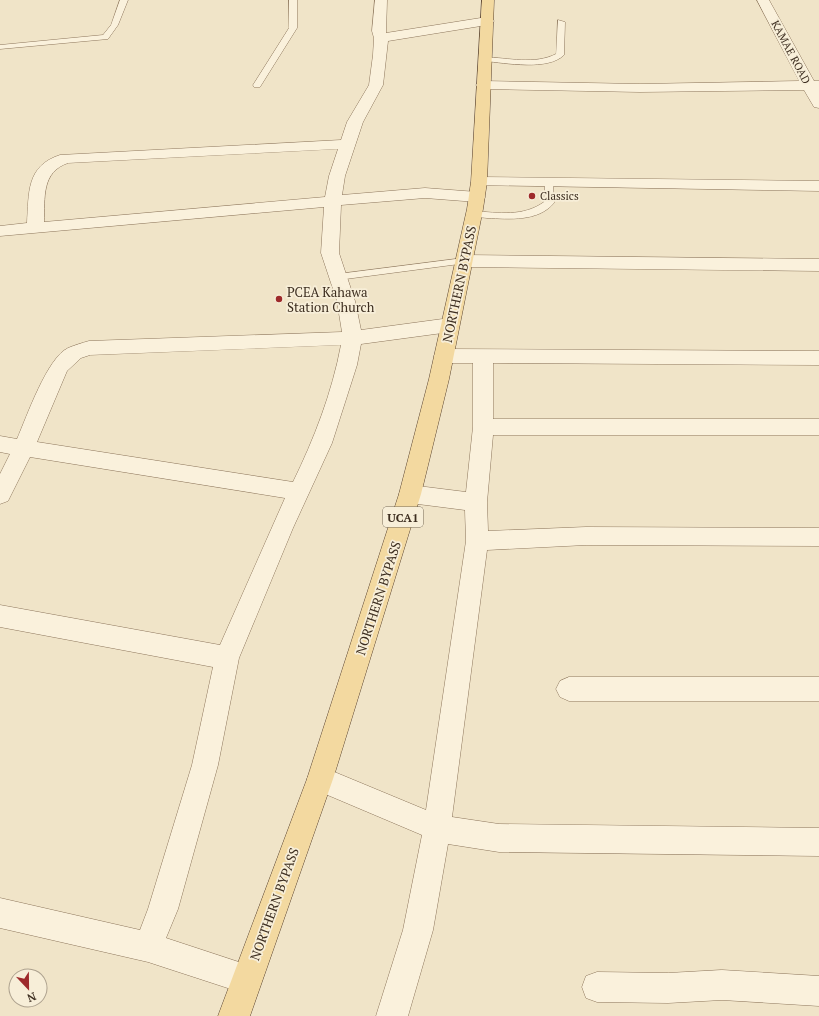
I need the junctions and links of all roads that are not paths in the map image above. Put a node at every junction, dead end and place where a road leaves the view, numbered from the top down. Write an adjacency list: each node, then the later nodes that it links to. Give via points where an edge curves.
1 (124, 0): 8 (lane, via 117,22 106,37)
2 (293, 0): 12 (lane, via 293,28)
3 (381, 0): 7 (street)
4 (764, 0): 11 (street, KAMAE ROAD)
5 (487, 10): 7 (street); 9 (main road, NORTHERN BYPASS / UCA1)
6 (562, 22): 9 (lane, via 560,55 554,59 534,62)
7 (381, 38): 14 (street, via 376,85 355,122)
8 (0, 47)
9 (485, 59): 10 (main road, NORTHERN BYPASS / UCA1)
10 (483, 84): 11 (street, via 640,88); 17 (main road, NORTHERN BYPASS / UCA1)
11 (813, 84): 13 (street, KAMAE ROAD)
12 (257, 85)
13 (819, 104)
14 (348, 144): 18 (street, via 337,176); 19 (street, via 66,158 49,165 43,172)
15 (549, 183): 16 (street); 17 (street); 17 (lane, via 549,203 527,216)
16 (819, 186)
17 (477, 198): 18 (street, via 419,194); 21 (main road, NORTHERN BYPASS / UCA1)
18 (333, 201): 19 (street); 23 (street, via 330,253)
19 (35, 228): 20 (street)
20 (0, 231)
21 (464, 261): 22 (street); 23 (lane); 24 (main road, NORTHERN BYPASS / UCA1)
22 (819, 265)
23 (338, 277): 25 (street, via 346,301)
24 (450, 325): 25 (street); 26 (main road, NORTHERN BYPASS / UCA1)
25 (352, 338): 32 (street, via 89,348 74,353 59,367); 33 (street, via 333,411)
26 (444, 356): 27 (street); 34 (main road, NORTHERN BYPASS / UCA1)
27 (483, 356): 28 (street); 29 (street)
28 (819, 358)
29 (484, 427): 30 (street); 36 (street)
30 (819, 427)
31 (0, 444): 32 (street)
32 (24, 447): 33 (street); 35 (street)
33 (300, 492): 40 (street)
34 (410, 494): 36 (street); 43 (main road, NORTHERN BYPASS / UCA1)
35 (0, 495)
36 (476, 502): 38 (street)
37 (819, 537): 38 (street, via 586,536)
38 (477, 540): 44 (street)
39 (0, 616): 40 (street)
40 (227, 658): 47 (street, via 205,765 163,910)
41 (569, 689): 42 (street)
42 (819, 689)
43 (320, 779): 44 (street); 48 (main road, NORTHERN BYPASS / UCA1)
44 (437, 828): 45 (street, via 499,838); 52 (street, via 418,930)
45 (819, 842)
46 (0, 913): 47 (street)
47 (148, 947): 48 (street)
48 (246, 979): 51 (main road, NORTHERN BYPASS / UCA1)
49 (597, 987): 50 (street, via 668,988 722,985)
50 (819, 991)
51 (234, 1016)
52 (392, 1016)

